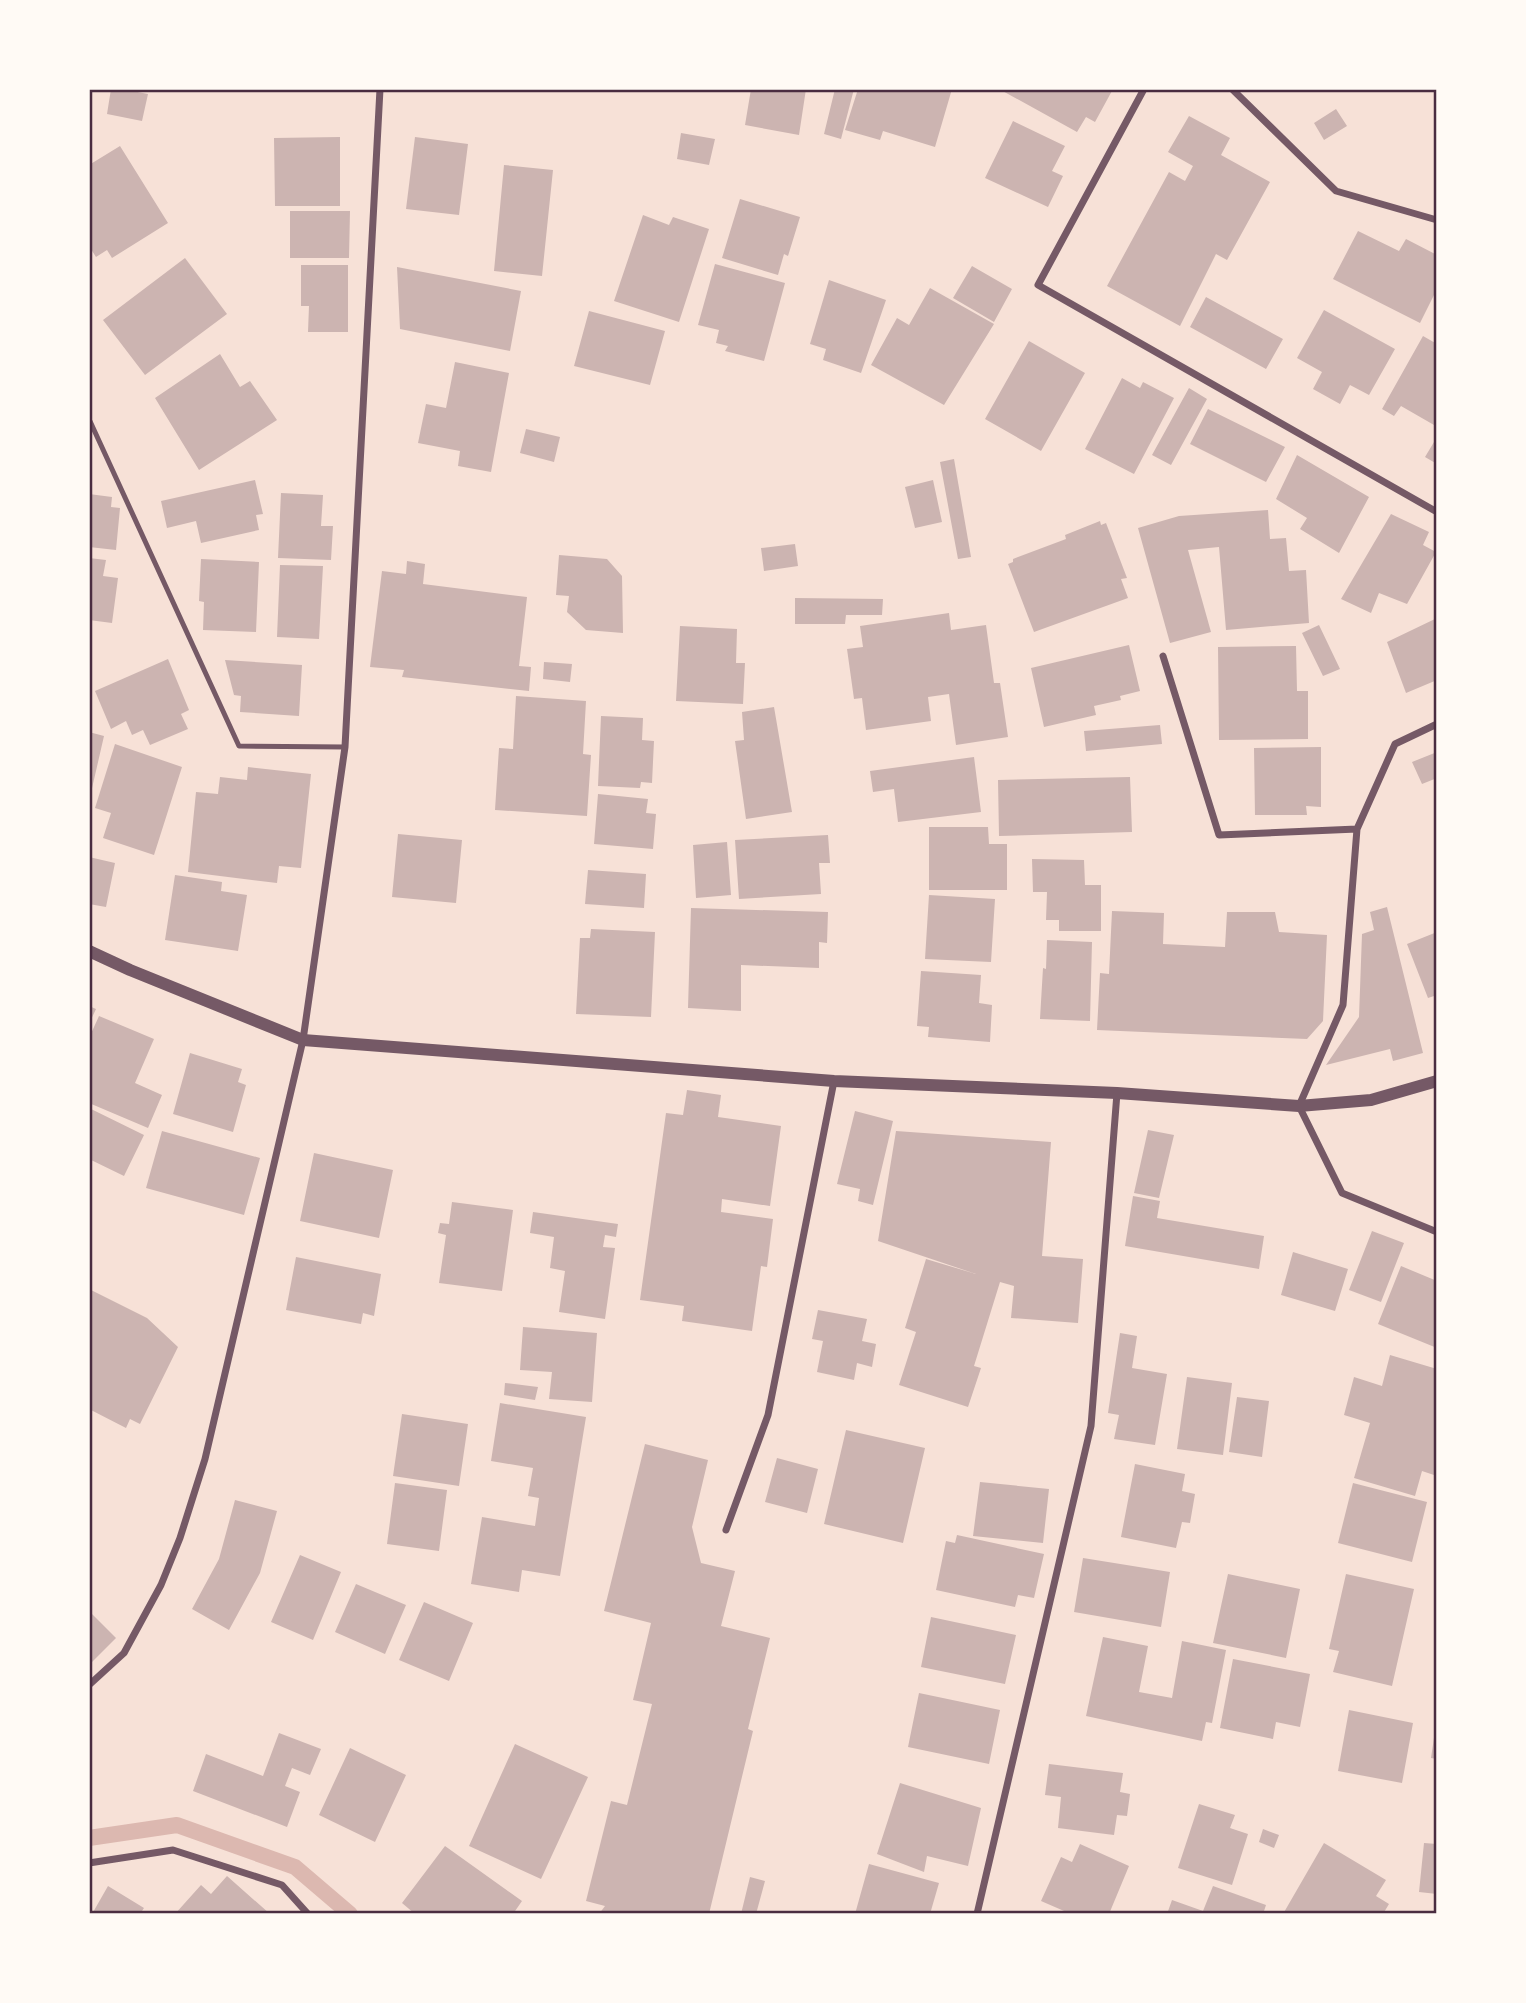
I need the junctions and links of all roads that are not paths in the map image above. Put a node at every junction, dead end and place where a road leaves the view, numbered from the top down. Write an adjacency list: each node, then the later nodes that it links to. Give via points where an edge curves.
1 (380, 89): 9 (street)
2 (1144, 89): 6 (street, via 1038,285)
3 (1232, 89): 4 (street, via 1336,191)
4 (1437, 220)
5 (89, 419): 9 (lane, via 239,746)
6 (1437, 512)
7 (1163, 656): 10 (street, via 1219,835)
8 (1437, 724): 10 (street, via 1395,744)
9 (345, 747): 12 (street)
10 (1357, 829): 16 (street, via 1343,1005)
11 (89, 951): 12 (street)
12 (303, 1040): 14 (street); 19 (street, via 205,1459 184,1525 161,1585 124,1653)
13 (1437, 1081): 16 (street, via 1371,1100)
14 (834, 1082): 15 (street); 18 (street, via 768,1415)
15 (1117, 1093): 16 (street); 22 (street, via 1090,1426)
16 (1300, 1105): 17 (street, via 1342,1193)
17 (1437, 1231)
18 (726, 1530)
19 (89, 1685)
20 (89, 1863): 21 (street, via 173,1850 282,1885)
21 (307, 1914)
22 (977, 1914)

